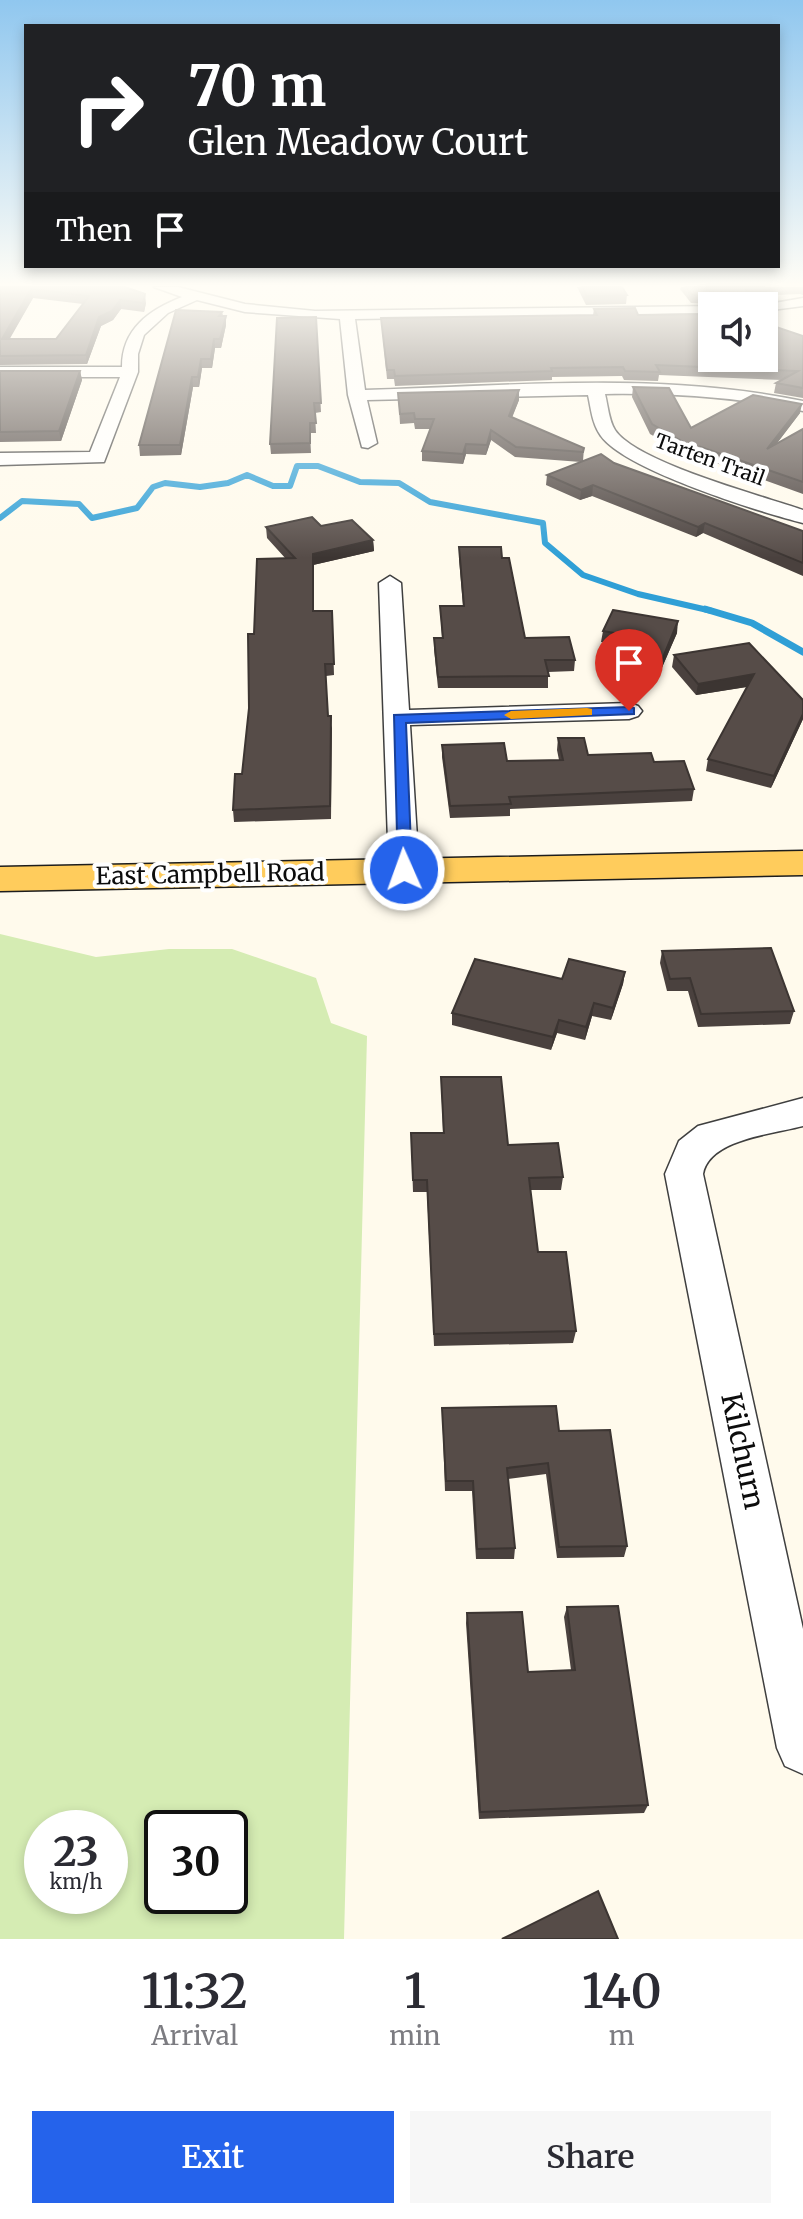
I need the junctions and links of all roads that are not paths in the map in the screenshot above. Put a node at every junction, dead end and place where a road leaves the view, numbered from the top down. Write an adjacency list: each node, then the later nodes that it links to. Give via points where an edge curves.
1 (128, 377): 7 (street, via 97,458)
2 (355, 377): 4 (street)
3 (595, 388): 4 (street); 5 (street, via 711,391); 8 (street, Tarten Trail, via 608,434 622,447)
4 (357, 395): 6 (street)
5 (803, 406)
6 (368, 443)
7 (0, 459)
8 (803, 517)
9 (390, 583): 11 (street)
10 (629, 711): 11 (street)
11 (399, 718): 13 (street)
12 (803, 863): 13 (main road, East Campbell Road)
13 (404, 870): 14 (main road, East Campbell Road)
14 (0, 879)
15 (803, 1112): 16 (street, Kilchurn, via 711,1136 687,1155 684,1174)
16 (803, 1748)

